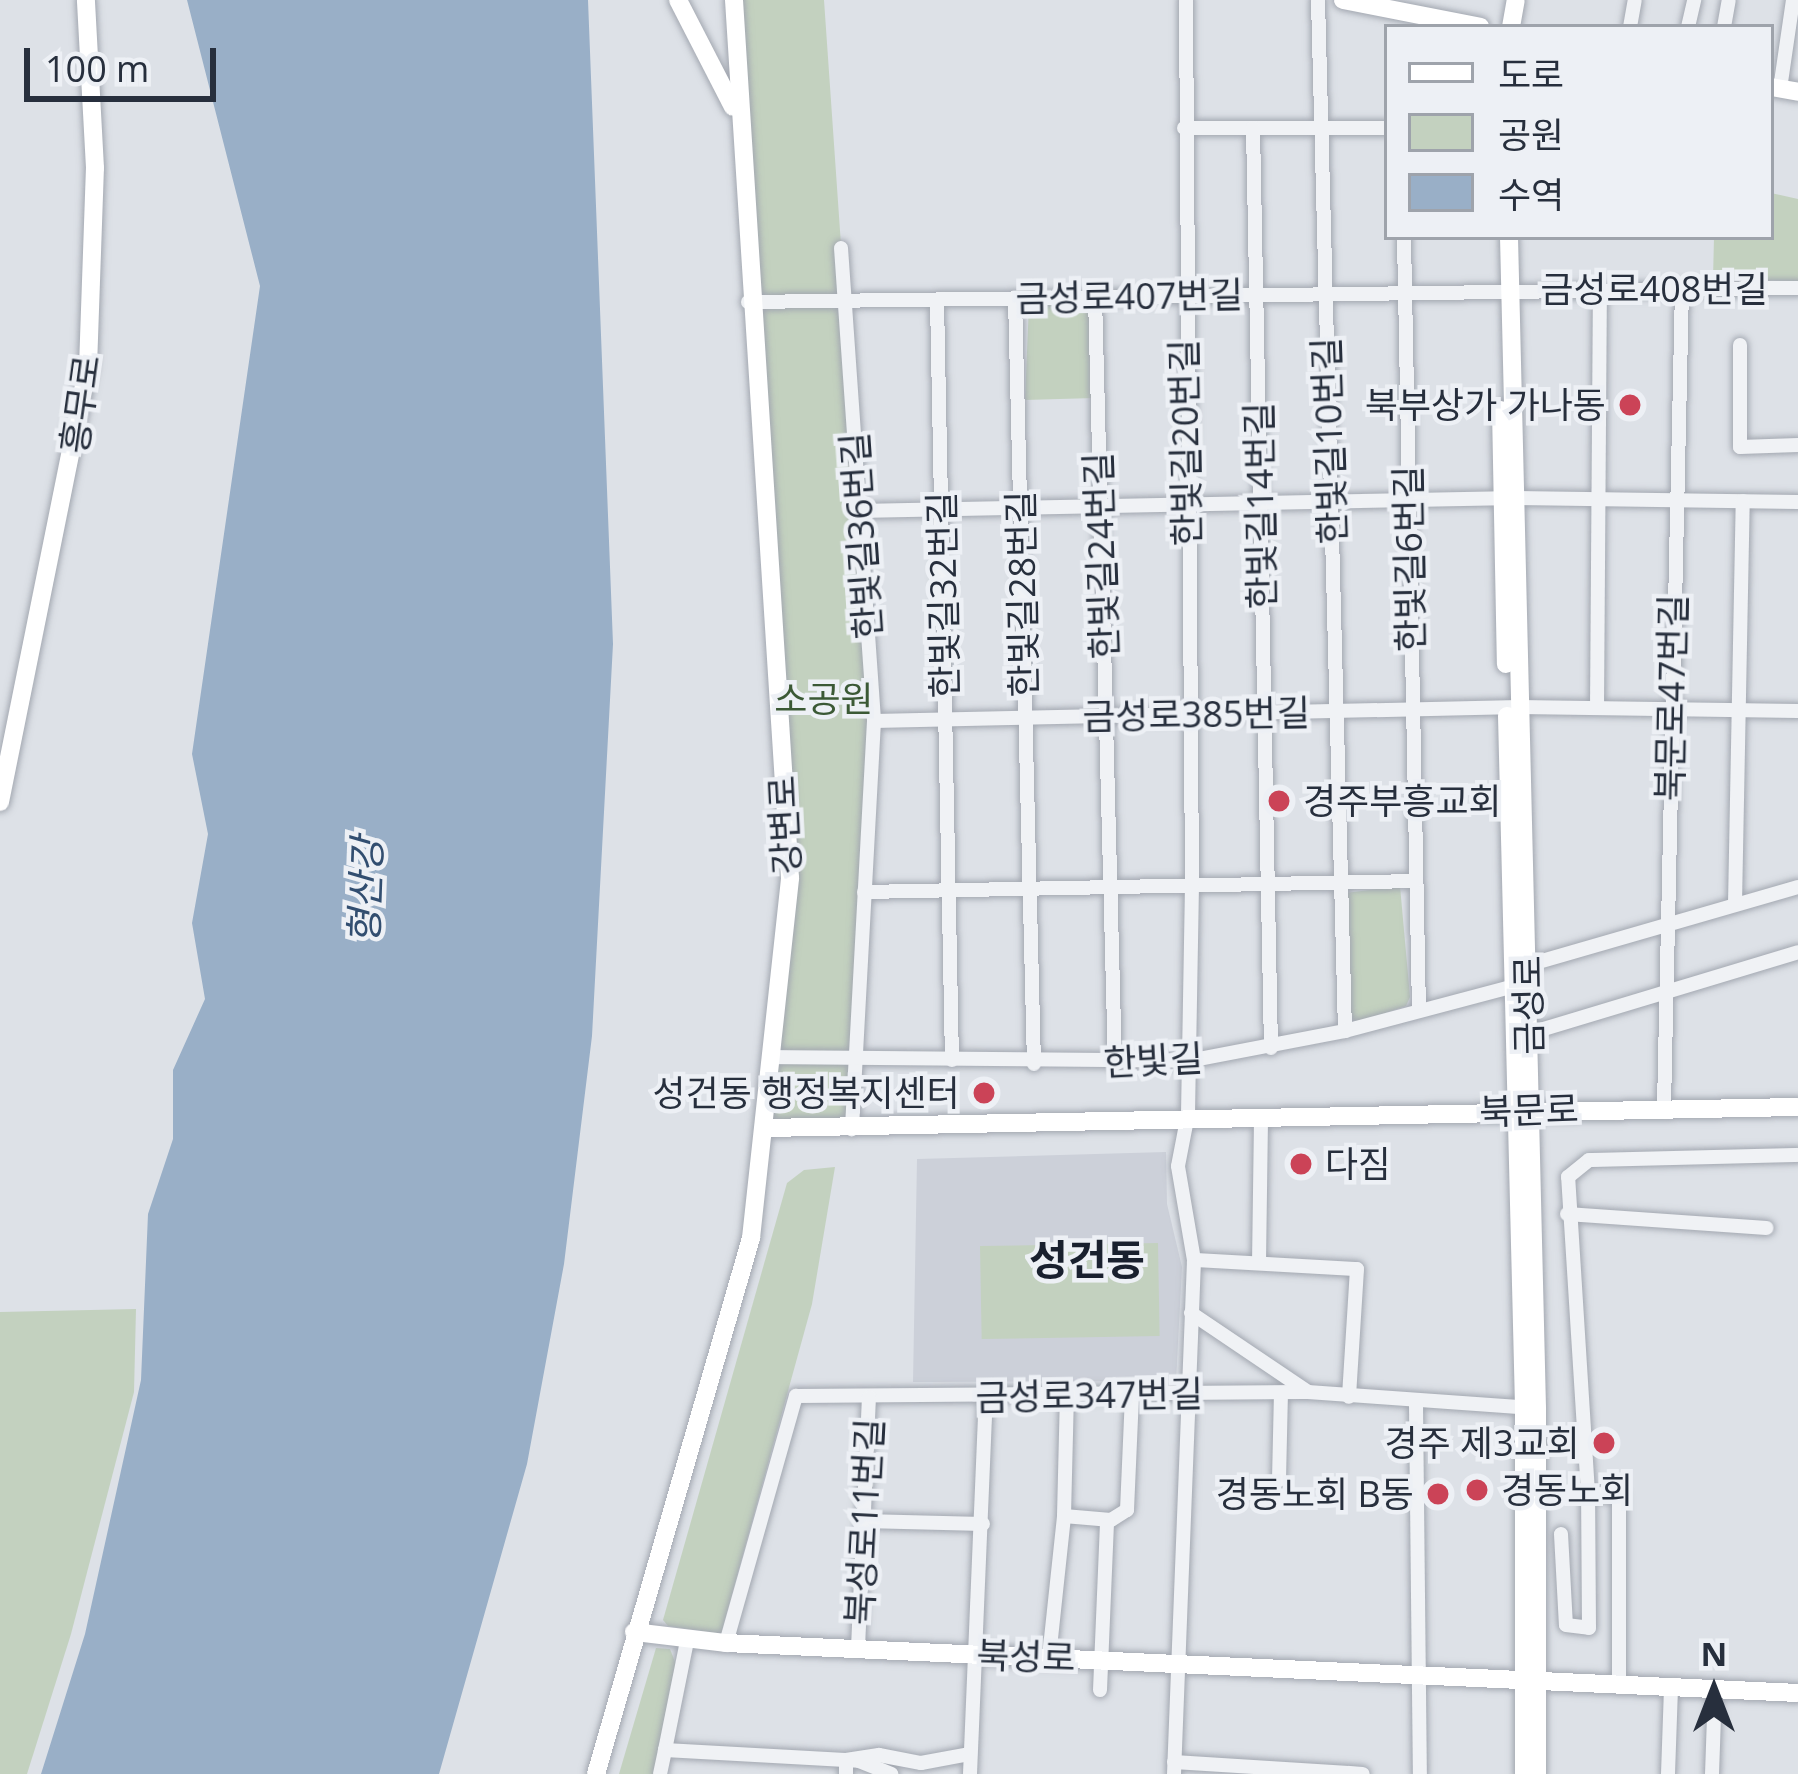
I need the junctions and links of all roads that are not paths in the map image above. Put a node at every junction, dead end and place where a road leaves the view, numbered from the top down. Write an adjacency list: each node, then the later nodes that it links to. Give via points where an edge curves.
1 (86, 0): 62 (street, 흥무로, via 94,168 88,367)
2 (678, 0): 12 (street)
3 (734, 0): 12 (street, 강변로)
4 (1186, 0): 13 (street, 한빛길20번길)
5 (1318, 0): 15 (street, 한빛길10번길)
6 (1343, 0): 9 (street)
7 (1793, 0): 11 (street)
8 (1423, 8): 9 (street); 10 (street)
9 (1391, 12)
10 (1471, 24)
11 (1783, 89)
12 (741, 128): 32 (street, 강변로)
13 (1184, 128): 14 (street); 28 (street, 한빛길20번길)
14 (1252, 128): 15 (street); 27 (street, 한빛길14번길)
15 (1321, 128): 16 (street); 26 (street, 한빛길10번길)
16 (1384, 128)
17 (1404, 240): 25 (street, 한빛길6번길)
18 (1498, 240): 23 (street, 금성로)
19 (1509, 240): 23 (street, 금성로)
20 (841, 248): 33 (street, 한빛길36번길)
21 (1600, 288): 23 (street, 금성로408번길); 24 (street, 금성로408번길); 37 (street)
22 (1798, 289): 24 (street, 금성로408번길)
23 (1504, 290): 25 (street, 금성로407번길); 36 (street, 금성로)
24 (1682, 290): 40 (street, 북문로47번길)
25 (1406, 291): 26 (street, 금성로407번길); 38 (street, 한빛길6번길)
26 (1325, 293): 27 (street, 금성로407번길); 39 (street, 한빛길10번길)
27 (1256, 294): 28 (street, 금성로407번길); 43 (street, 한빛길14번길)
28 (1184, 296): 29 (street, 금성로407번길); 44 (street, 한빛길20번길)
29 (1095, 297): 30 (street, 금성로407번길); 45 (street, 한빛길24번길)
30 (1015, 298): 31 (street, 금성로407번길); 46 (street, 한빛길28번길)
31 (938, 300): 33 (street, 금성로407번길); 47 (street, 한빛길32번길)
32 (748, 302): 33 (street, 금성로407번길); 81 (street, 강변로, via 790,878)
33 (844, 302): 48 (street, 한빛길36번길)
34 (1740, 345): 35 (street, via 1740,447)
35 (1798, 445)
36 (1509, 498): 37 (street); 38 (street); 49 (street, 금성로)
37 (1602, 499): 40 (street); 50 (street)
38 (1406, 500): 39 (street); 51 (street, 한빛길6번길)
39 (1331, 501): 43 (street); 55 (street, 한빛길10번길)
40 (1674, 501): 41 (street); 52 (street, 북문로47번길)
41 (1743, 501): 42 (street); 53 (street)
42 (1798, 502)
43 (1260, 503): 44 (street); 56 (street, 한빛길14번길)
44 (1185, 504): 45 (street); 57 (street, 한빛길20번길)
45 (1100, 506): 46 (street); 58 (street, 한빛길24번길)
46 (1020, 508): 47 (street); 59 (street, 한빛길28번길)
47 (941, 509): 48 (street); 60 (street, 한빛길32번길)
48 (858, 511): 61 (street, 한빛길36번길)
49 (1513, 707): 50 (street, 금성로385번길); 51 (street, 금성로385번길); 75 (street, 금성로)
50 (1597, 708): 52 (street, 금성로385번길)
51 (1413, 709): 55 (street, 금성로385번길); 63 (street, 한빛길6번길)
52 (1672, 709): 53 (street, 금성로385번길); 73 (street, 북문로47번길)
53 (1738, 709): 54 (street, 금성로385번길); 72 (street)
54 (1798, 710)
55 (1336, 711): 56 (street, 금성로385번길); 64 (street, 한빛길10번길)
56 (1264, 712): 57 (street, 금성로385번길); 65 (street, 한빛길14번길)
57 (1190, 714): 58 (street, 금성로385번길); 66 (street, 한빛길20번길)
58 (1106, 716): 59 (street, 금성로385번길); 68 (street, 한빛길24번길)
59 (1025, 717): 60 (street, 금성로385번길); 69 (street, 한빛길28번길)
60 (946, 719): 61 (street, 금성로385번길); 70 (street, 한빛길32번길)
61 (874, 721): 71 (street, 한빛길36번길)
62 (0, 802)
63 (1416, 880): 64 (street); 77 (street, 한빛길6번길)
64 (1341, 882): 65 (street); 78 (street, 한빛길10번길)
65 (1268, 884): 66 (street); 80 (street, 한빛길14번길)
66 (1192, 885): 68 (street); 84 (street, 한빛길20번길)
67 (1798, 886): 72 (street, 한빛길)
68 (1110, 887): 69 (street); 86 (street, 한빛길24번길)
69 (1030, 889): 70 (street); 85 (street, 한빛길28번길)
70 (949, 890): 71 (street); 83 (street, 한빛길32번길)
71 (864, 892): 82 (street, 한빛길36번길)
72 (1735, 904): 73 (street, 한빛길)
73 (1667, 926): 75 (street, 한빛길); 76 (street, 북문로47번길)
74 (1798, 952): 76 (street)
75 (1523, 978): 77 (street, 한빛길); 79 (street, 금성로); 89 (street, 금성로)
76 (1665, 992): 79 (street); 87 (street, 북문로47번길)
77 (1418, 1010): 78 (street, 한빛길)
78 (1345, 1031): 80 (street, 한빛길)
79 (1527, 1034): 89 (street, 금성로)
80 (1271, 1048): 84 (street, 한빛길)
81 (770, 1057): 82 (street, 한빛길); 92 (street, 강변로)
82 (856, 1058): 83 (street, 한빛길); 93 (street, 한빛길36번길)
83 (952, 1060): 85 (street, 한빛길)
84 (1188, 1061): 86 (street, 한빛길); 91 (street, 한빛길20번길)
85 (1034, 1064): 86 (street, 한빛길)
86 (1115, 1064)
87 (1664, 1106): 88 (street, 북문로); 89 (street, 북문로)
88 (1798, 1107)
89 (1523, 1110): 90 (street, 북문로); 109 (street, 금성로)
90 (1261, 1123): 91 (street, 북문로); 98 (street)
91 (1183, 1125): 93 (street, 북문로); 97 (street, 한빛길20번길, via 1179,1205)
92 (767, 1128): 93 (street, 북문로); 117 (street, 강변로, via 751,1238)
93 (852, 1129)
94 (1798, 1155): 95 (street, via 1589,1160 1568,1177)
95 (1567, 1214): 96 (street); 111 (street)
96 (1768, 1228)
97 (1194, 1260): 98 (street); 99 (street, 한빛길20번길)
98 (1258, 1263): 107 (street, via 1357,1269)
99 (1191, 1312): 100 (street, 한빛길20번길); 102 (street, 금성로347번길)
100 (1189, 1393): 101 (street, 금성로347번길); 103 (street, 금성로347번길); 124 (street, 한빛길20번길)
101 (1281, 1393): 102 (street, 금성로347번길); 110 (street)
102 (1308, 1393): 107 (street, 금성로347번길)
103 (1132, 1394): 104 (street, 금성로347번길); 113 (street, via 1127,1510)
104 (1067, 1395): 105 (street, 금성로347번길); 112 (street)
105 (986, 1396): 106 (street, 금성로347번길); 115 (street)
106 (869, 1397): 114 (street, 북성로11번길); 119 (street, 금성로347번길, via 796,1396)
107 (1349, 1397): 108 (street, 금성로347번길)
108 (1416, 1404): 109 (street, 금성로347번길); 125 (street)
109 (1531, 1408): 126 (street, 금성로)
110 (1279, 1480)
111 (1588, 1493): 116 (street, via 1588,1628 1566,1625); 127 (street, via 1619,1496 1624,1514)
112 (1064, 1516): 113 (street); 122 (street)
113 (1108, 1520): 123 (street)
114 (864, 1521): 115 (street); 120 (street, 북성로11번길)
115 (983, 1524): 121 (street)
116 (1561, 1534)
117 (634, 1632): 118 (street, 북성로); 136 (street, 강변로, via 621,1650); 137 (street, 강변로)
118 (687, 1641): 119 (street, 북성로); 132 (street)
119 (726, 1643): 120 (street, 북성로)
120 (858, 1648): 121 (street, 북성로)
121 (974, 1655): 122 (street, 북성로); 133 (street)
122 (1049, 1657): 123 (street, 북성로)
123 (1101, 1659): 124 (street, 북성로); 130 (street)
124 (1179, 1663): 125 (street, 북성로); 135 (street, 한빛길20번길)
125 (1418, 1675): 126 (street, 북성로); 142 (street)
126 (1528, 1680): 127 (street, 북성로); 143 (street, 금성로); 144 (street, 금성로)
127 (1619, 1684): 128 (street, 북성로)
128 (1671, 1687): 129 (street, 북성로); 145 (street)
129 (1715, 1689): 131 (street, 북성로); 146 (street)
130 (1100, 1690)
131 (1798, 1693)
132 (665, 1750): 134 (street); 138 (street)
133 (970, 1754): 134 (street, via 921,1763 879,1755); 140 (street)
134 (846, 1767): 139 (street)
135 (1174, 1768): 141 (street)
136 (585, 1774)
137 (596, 1774)
138 (660, 1774)
139 (892, 1774)
140 (970, 1774)
141 (1363, 1774)
142 (1420, 1774)
143 (1524, 1774)
144 (1537, 1774)
145 (1668, 1774)
146 (1712, 1774)

